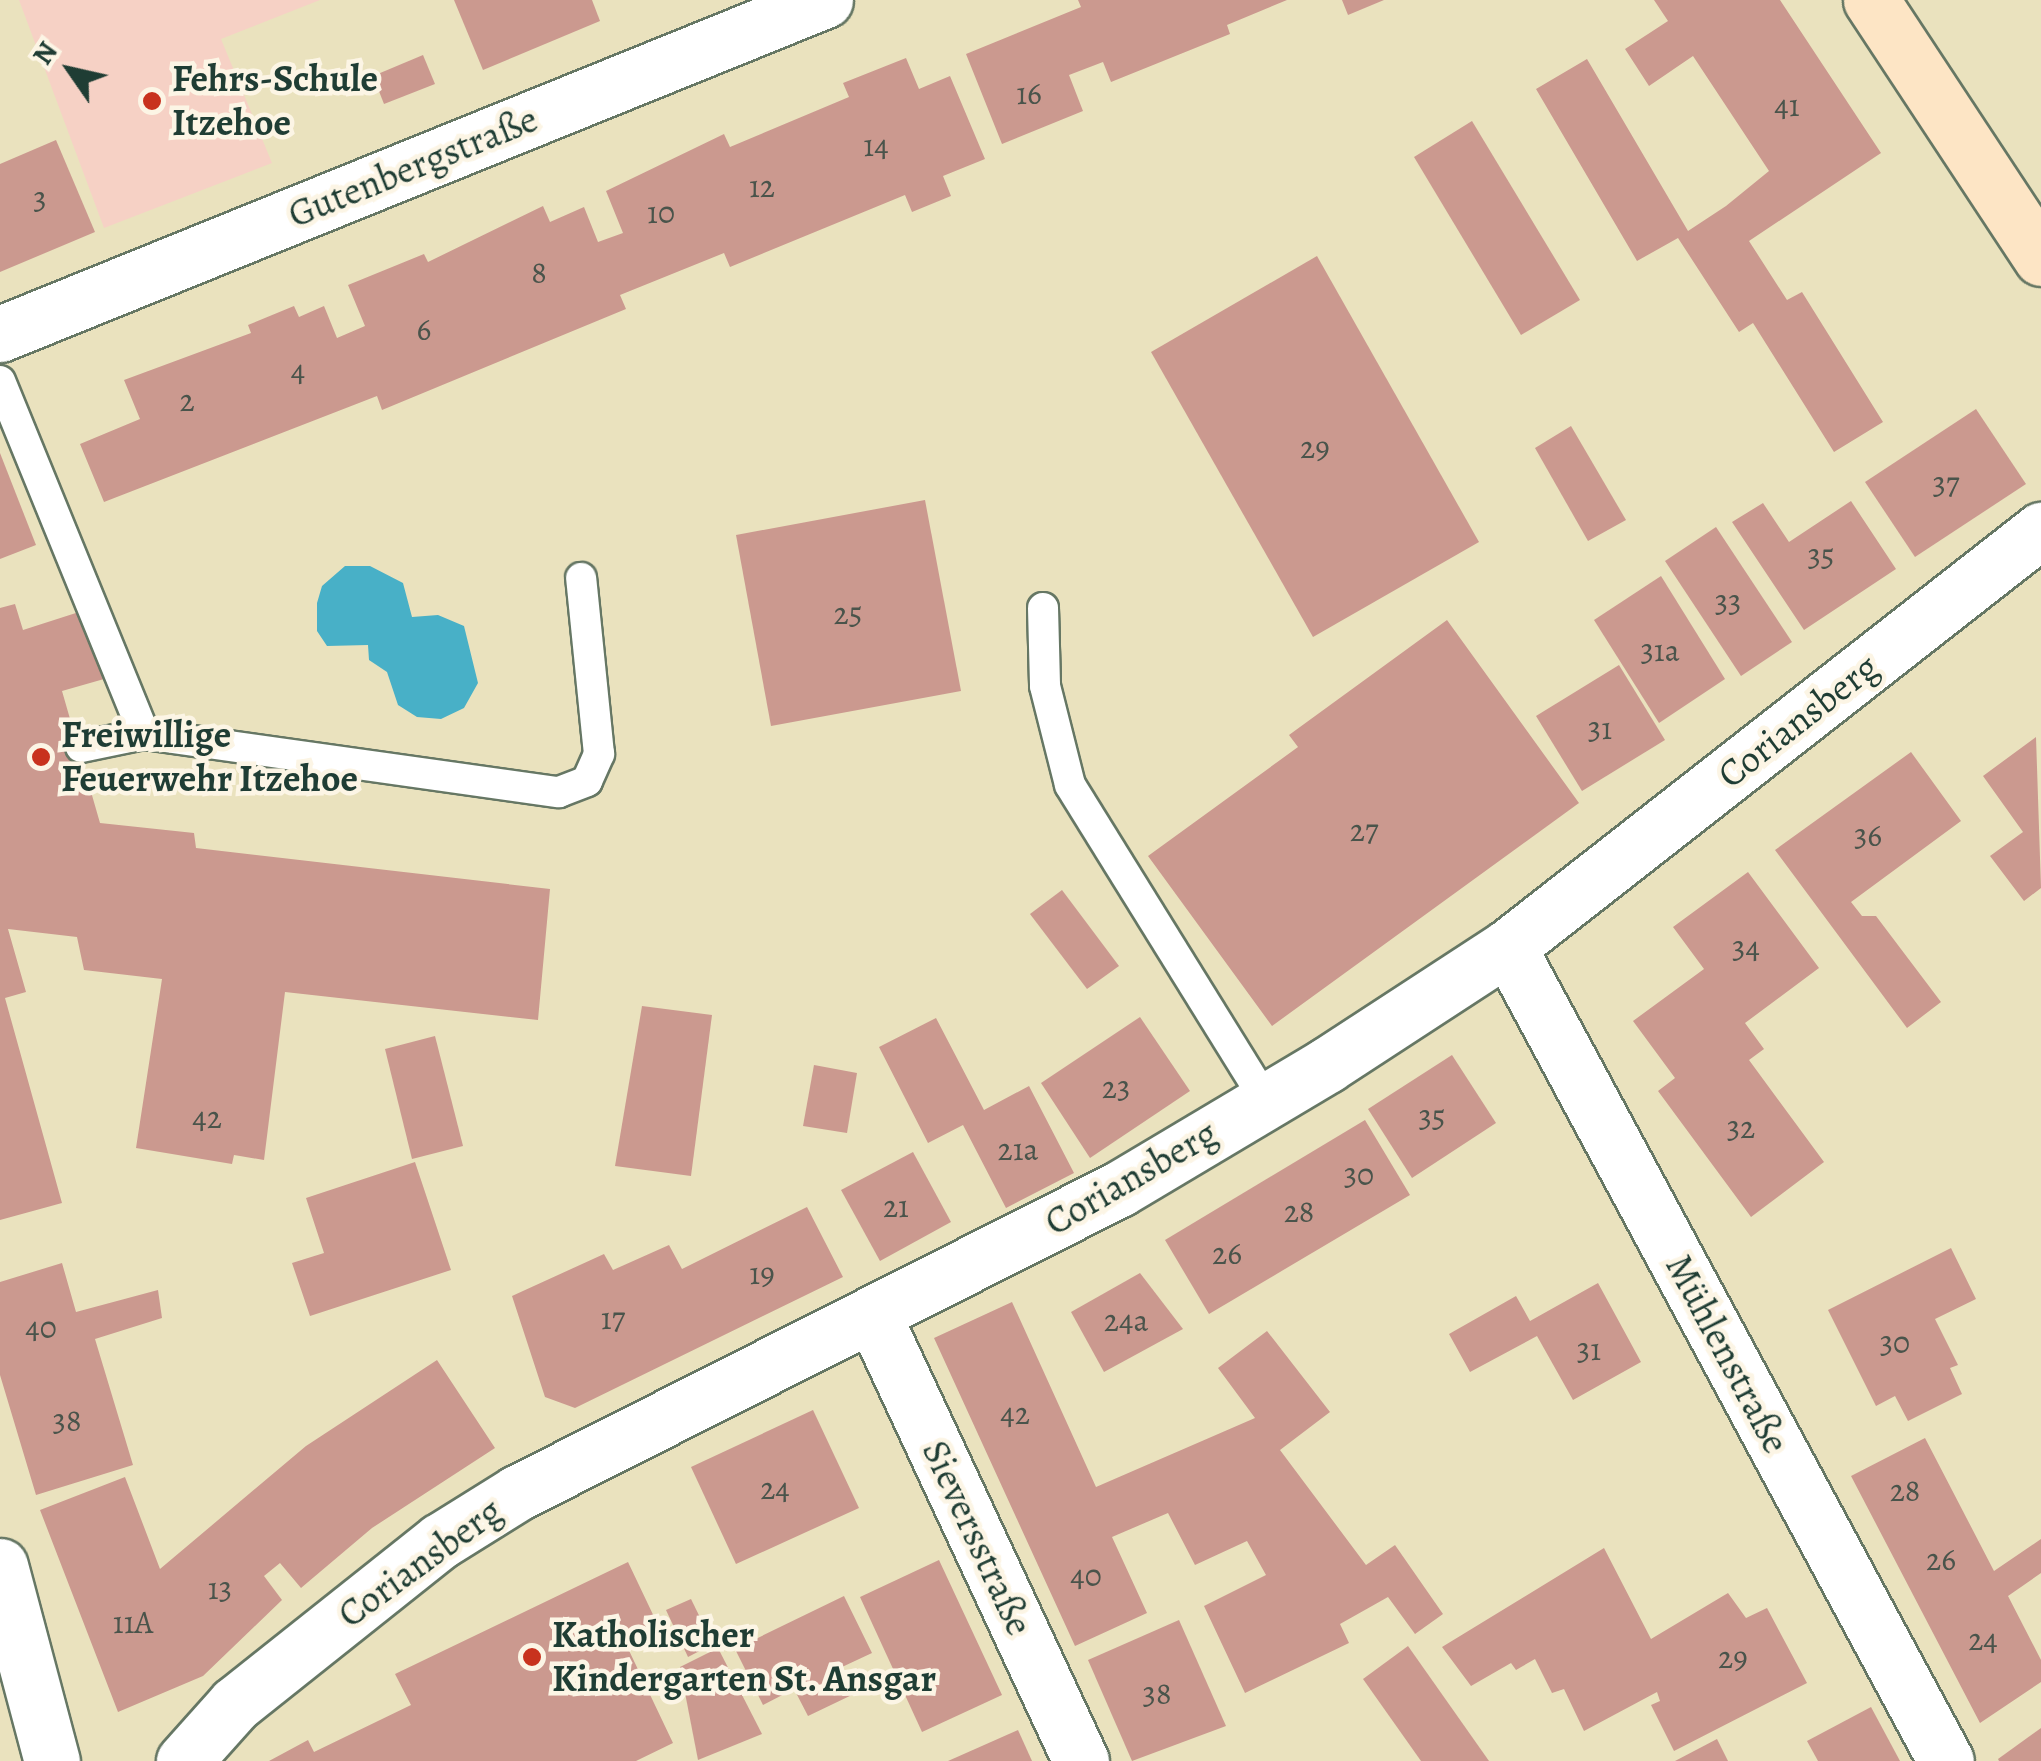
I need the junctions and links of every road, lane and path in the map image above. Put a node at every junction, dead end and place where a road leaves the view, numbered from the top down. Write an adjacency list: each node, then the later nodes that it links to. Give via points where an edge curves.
1 (825, 0): 4 (street, Gutenbergstraße)
2 (1870, 0): 3 (main road)
3 (2041, 258)
4 (0, 334)
5 (0, 380): 9 (lane)
6 (2041, 530): 11 (street, Coriansberg)
7 (580, 578): 9 (lane, via 598,754 587,782 559,792)
8 (1043, 608): 12 (lane, via 1045,686 1070,785)
9 (144, 734): 10 (lane)
10 (81, 747)
11 (1508, 946): 12 (street, Coriansberg); 18 (street, Mühlenstraße)
12 (1265, 1100): 13 (street, Coriansberg, via 1119,1189)
13 (873, 1316): 16 (street, Coriansberg, via 516,1493 440,1542 235,1704); 17 (street, Sieversstraße)
14 (0, 1566): 15 (street)
15 (52, 1761)
16 (184, 1761)
17 (1081, 1761)
18 (1946, 1761)

